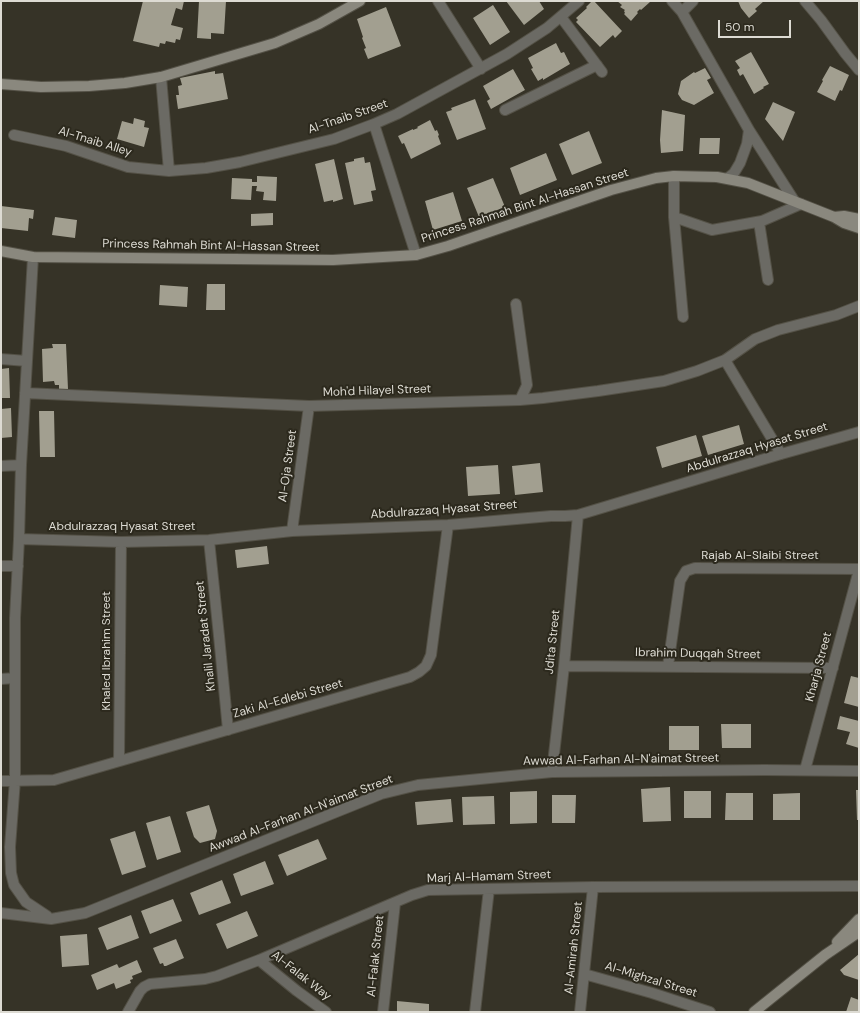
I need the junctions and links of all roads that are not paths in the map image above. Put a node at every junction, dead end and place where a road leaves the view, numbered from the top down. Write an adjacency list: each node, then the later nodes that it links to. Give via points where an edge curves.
1 (360, 1): 11 (street, via 319,24 275,42)
2 (438, 1): 9 (street)
3 (579, 1): 8 (street, Al-Tnaib Street)
4 (672, 1): 7 (street)
5 (693, 1): 7 (street)
6 (805, 1): 10 (street)
7 (682, 12): 15 (street)
8 (561, 17): 9 (street, Al-Tnaib Street, via 530,40); 13 (street, via 600,68)
9 (481, 69): 14 (street, Al-Tnaib Street)
10 (859, 70)
11 (161, 77): 12 (street, via 89,86 41,87); 17 (street)
12 (1, 84)
13 (505, 110)
14 (374, 124): 17 (street, Al-Tnaib Street, via 334,139 240,162); 27 (street)
15 (749, 130): 19 (street, via 740,163); 20 (street)
16 (14, 135): 17 (street, Al-Tnaib Alley, via 66,146 128,167)
17 (169, 171)
18 (674, 176): 19 (street, Princess Rahmah Bint Al-Hassan Street); 21 (street); 27 (street, Princess Rahmah Bint Al-Hassan Street, via 611,190 448,246)
19 (728, 178): 20 (street, Princess Rahmah Bint Al-Hassan Street, via 748,182)
20 (798, 203): 22 (street, Princess Rahmah Bint Al-Hassan Street); 24 (street)
21 (674, 217): 24 (street, via 712,230); 32 (street)
22 (834, 217): 23 (street, Princess Rahmah Bint Al-Hassan Street); 25 (street, Princess Rahmah Bint Al-Hassan Street)
23 (859, 219)
24 (758, 222): 29 (street)
25 (859, 228)
26 (1, 251): 28 (street, Princess Rahmah Bint Al-Hassan Street)
27 (416, 254): 28 (street, Princess Rahmah Bint Al-Hassan Street, via 333,260)
28 (33, 257): 35 (street)
29 (768, 280)
30 (516, 304): 37 (street, via 527,385)
31 (859, 306): 34 (street, Moh'd Hilayel Street, via 836,315 778,330 756,339)
32 (682, 317)
33 (1, 359): 35 (street)
34 (725, 360): 37 (street, Moh'd Hilayel Street, via 664,380); 40 (street)
35 (27, 361): 36 (street)
36 (24, 392): 38 (street, Moh'd Hilayel Street); 41 (street)
37 (520, 400): 38 (street, Moh'd Hilayel Street)
38 (310, 406): 45 (street, Al-Oja Street)
39 (859, 432): 40 (street, Abdulrazzaq Hyasat Street)
40 (781, 454): 43 (street, Abdulrazzaq Hyasat Street)
41 (21, 464): 42 (street); 46 (street)
42 (1, 466)
43 (578, 514): 44 (street, Abdulrazzaq Hyasat Street); 52 (street, Jdita Street)
44 (448, 525): 45 (street, Abdulrazzaq Hyasat Street); 57 (street, Zaki Al-Edlebi Street, via 434,641 426,666 420,672)
45 (292, 531): 47 (street, Abdulrazzaq Hyasat Street)
46 (20, 539): 48 (street, Abdulrazzaq Hyasat Street); 50 (street)
47 (209, 540): 48 (street, Abdulrazzaq Hyasat Street); 57 (street, Khalil Jaradat Street)
48 (121, 542): 58 (street, Khaled Ibrahim Street)
49 (1, 566): 50 (street)
50 (18, 566): 55 (street)
51 (859, 569): 53 (street, Rajab Al-Slaibi Street, via 695,568 686,571 680,581); 54 (street, Kharja Street)
52 (564, 666): 53 (street, Ibrahim Duqqah Street); 61 (street, Jdita Street)
53 (668, 666): 54 (street, Ibrahim Duqqah Street)
54 (832, 668): 59 (street, Kharja Street)
55 (15, 678): 56 (street); 62 (street)
56 (1, 679)
57 (228, 730): 58 (street, Zaki Al-Edlebi Street)
58 (119, 760): 62 (street, Zaki Al-Edlebi Street, via 54,780)
59 (805, 770): 60 (street, Awwad Al-Farhan Al-N'aimat Street); 61 (street, Awwad Al-Farhan Al-N'aimat Street)
60 (859, 771)
61 (552, 772): 69 (street, Awwad Al-Farhan Al-N'aimat Street, via 448,781 398,789 85,913)
62 (15, 780): 63 (street, Zaki Al-Edlebi Street); 69 (street, via 10,847 11,873 14,884 26,902)
63 (1, 781)
64 (859, 886): 65 (street, Marj Al-Hamam Street)
65 (593, 887): 66 (street, Marj Al-Hamam Street); 74 (street, Al-Amirah Street)
66 (489, 889): 67 (street, Marj Al-Hamam Street, via 428,890); 78 (street)
67 (395, 903): 73 (street, Marj Al-Hamam Street); 77 (street, Al-Falak Street)
68 (1, 913): 69 (street, Awwad Al-Farhan Al-N'aimat Street)
69 (51, 919)
70 (859, 919): 72 (street)
71 (859, 932): 72 (street)
72 (825, 955): 81 (street)
73 (259, 960): 75 (street, Marj Al-Hamam Street, via 205,978 150,984 140,991); 76 (street, Al-Falak Way)
74 (584, 974): 79 (street, Al-Amirah Street); 80 (street, Al-Mighzal Street)
75 (128, 1012)
76 (326, 1012)
77 (383, 1012)
78 (475, 1012)
79 (580, 1012)
80 (710, 1012)
81 (754, 1012)

